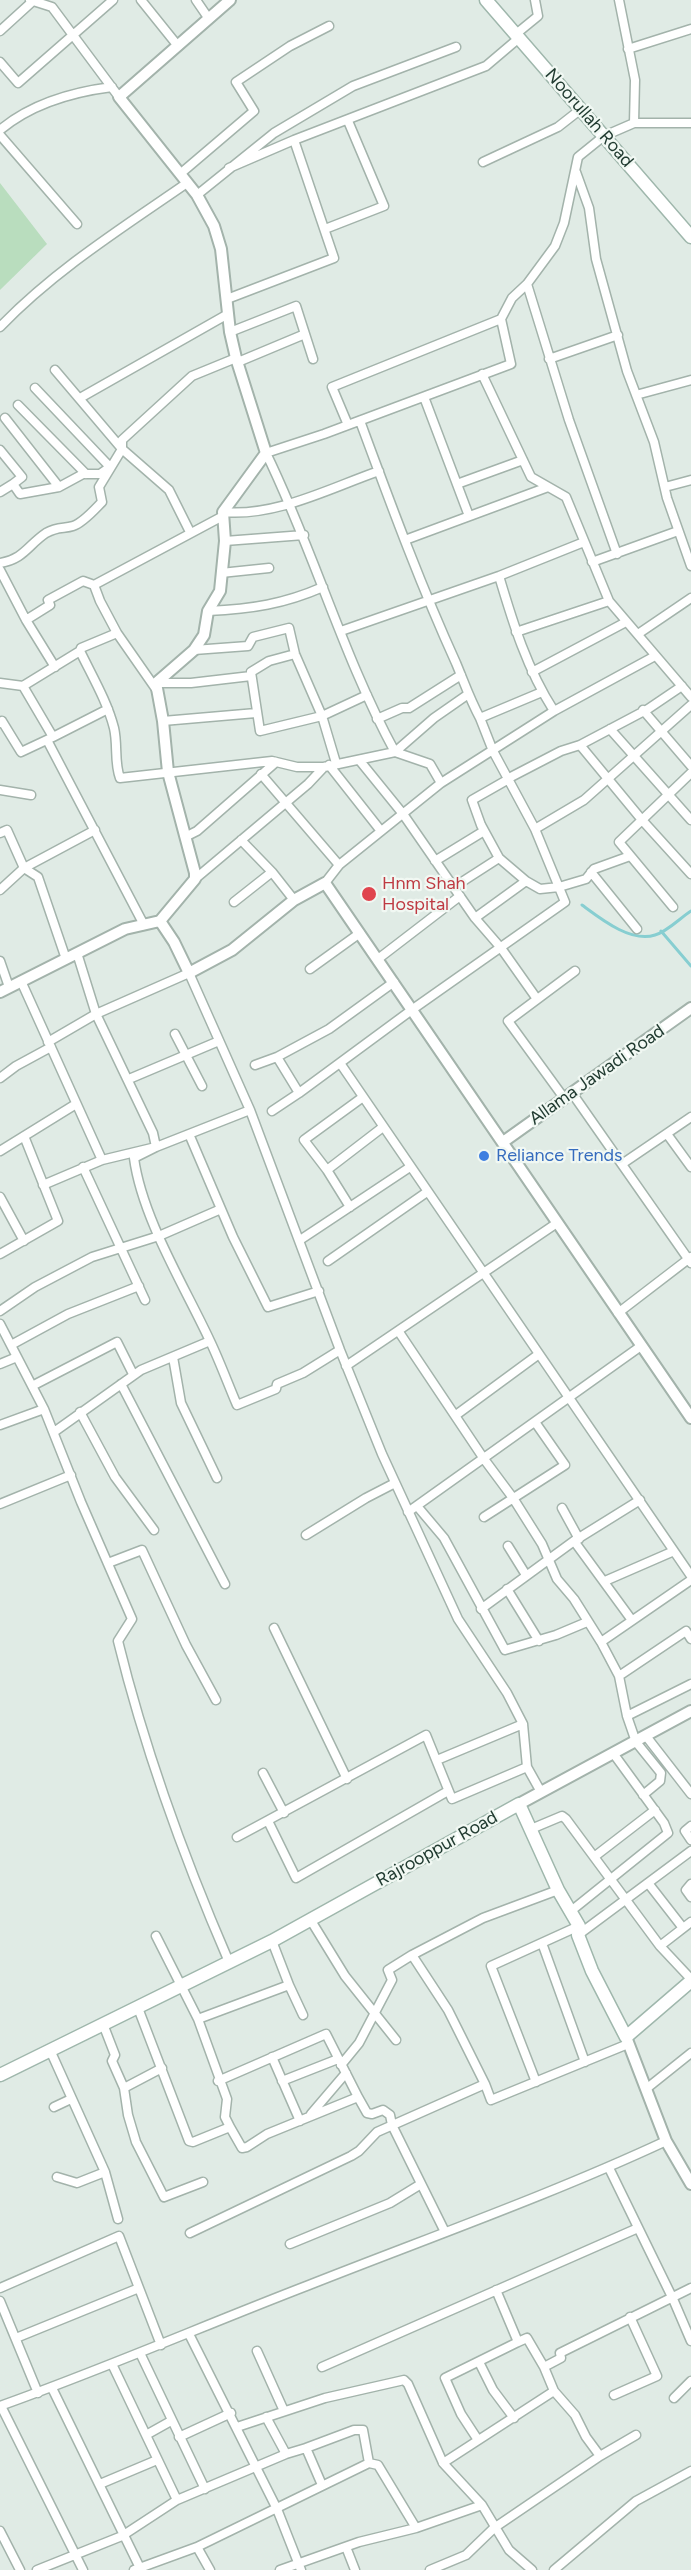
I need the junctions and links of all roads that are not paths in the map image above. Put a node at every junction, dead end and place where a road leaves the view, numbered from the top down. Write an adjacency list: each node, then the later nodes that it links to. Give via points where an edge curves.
1 (32, 0): 12 (street); 13 (street, via 52,7)
2 (113, 0): 13 (street)
3 (141, 0): 15 (street)
4 (196, 0): 9 (street)
5 (230, 0): 9 (street)
6 (486, 0): 14 (main road, Noorullah Road)
7 (535, 0): 14 (street, via 538,16)
8 (619, 0): 17 (street)
9 (208, 19): 15 (street)
10 (329, 26): 32 (street, via 236,82 255,111)
11 (691, 29): 17 (street)
12 (0, 31)
13 (73, 36): 18 (street, via 18,83); 19 (street)
14 (518, 36): 21 (main road, Noorullah Road); 22 (street, via 486,66)
15 (178, 46): 20 (street)
16 (456, 47): 30 (street, via 353,86 273,133)
17 (628, 50): 23 (street, via 635,80)
18 (0, 62)
19 (112, 87): 20 (street); 25 (street, via 81,90 32,108)
20 (119, 97): 32 (street)
21 (581, 109): 27 (main road, Noorullah Road); 29 (street, via 558,127)
22 (348, 121): 28 (street); 35 (street, via 384,206)
23 (634, 123): 24 (street); 27 (street)
24 (691, 123)
25 (0, 130)
26 (0, 135): 34 (street)
27 (604, 136): 31 (street, via 578,157); 36 (main road, Noorullah Road)
28 (294, 140): 30 (street); 35 (street)
29 (483, 162)
30 (229, 168): 33 (street)
31 (576, 172): 37 (street, via 555,246); 44 (street, via 589,208 597,259)
32 (183, 179): 33 (street); 41 (street, via 36,291)
33 (197, 195): 38 (street, via 221,249)
34 (77, 224)
35 (325, 229): 38 (street, via 334,258)
36 (691, 237)
37 (527, 284): 40 (street, via 512,298); 46 (street)
38 (226, 299): 39 (street)
39 (228, 314): 42 (street); 54 (street)
40 (501, 319): 49 (street, via 511,364); 58 (street, via 332,387)
41 (0, 327)
42 (230, 332): 43 (street, via 296,306); 47 (street)
43 (305, 334): 45 (street); 47 (street)
44 (618, 335): 46 (street); 52 (street)
45 (313, 359)
46 (549, 359): 82 (street)
47 (237, 360): 59 (street, via 192,376 122,440); 61 (street)
48 (54, 370): 54 (street)
49 (482, 374): 53 (street); 62 (street)
50 (691, 380): 52 (street)
51 (36, 388): 63 (street)
52 (636, 395): 71 (street, via 654,442)
53 (424, 397): 57 (street); 68 (street)
54 (80, 398): 59 (street)
55 (18, 405): 65 (street)
56 (5, 418): 69 (street)
57 (360, 421): 58 (street); 64 (street)
58 (348, 425): 61 (street)
59 (122, 449): 63 (street); 77 (street, via 169,490)
60 (0, 450): 67 (street, via 22,477)
61 (266, 453): 73 (street); 74 (street)
62 (523, 460): 68 (street); 70 (street, via 531,477)
63 (111, 467): 65 (street, via 100,474); 84 (street, via 99,487 102,502 96,509 73,526 46,533 13,561)
64 (379, 471): 73 (street); 80 (street)
65 (86, 474): 69 (street)
66 (691, 480): 71 (street)
67 (13, 484): 69 (street, via 20,494); 72 (street)
68 (457, 484): 75 (street)
69 (59, 487)
70 (548, 487): 75 (street); 81 (street, via 566,497)
71 (665, 487): 76 (street)
72 (0, 492)
73 (290, 503): 74 (street); 78 (street)
74 (223, 514): 77 (street); 79 (street)
75 (470, 516): 80 (street)
76 (678, 531): 82 (street); 85 (street)
77 (190, 532): 90 (street)
78 (304, 535): 79 (street); 91 (street)
79 (225, 540): 88 (street)
80 (405, 540): 93 (street)
81 (584, 542): 83 (street); 89 (street)
82 (617, 554): 83 (street)
83 (592, 562): 94 (street)
84 (0, 563)
85 (691, 566)
86 (269, 568): 88 (street)
87 (0, 570): 96 (street)
88 (222, 573): 95 (street, via 220,591)
89 (499, 576): 93 (street); 100 (street)
90 (93, 585): 96 (street, via 83,581 48,600 50,604); 99 (street)
91 (323, 587): 95 (street, via 268,606); 98 (street)
92 (691, 598): 101 (street)
93 (428, 601): 98 (street); 109 (street)
94 (609, 601): 97 (street); 100 (street)
95 (208, 611): 102 (street, via 204,634)
96 (26, 620): 106 (street)
97 (626, 622): 101 (street); 108 (street)
98 (341, 631): 115 (street)
99 (117, 633): 103 (street); 112 (street)
100 (516, 633): 108 (street)
101 (638, 634): 105 (street)
102 (194, 650): 104 (street, via 248,646 253,637 289,628); 112 (street)
103 (80, 651): 106 (street); 119 (street)
104 (295, 654): 107 (street, via 269,661); 123 (street)
105 (655, 656): 113 (street); 121 (street)
106 (55, 667): 111 (street)
107 (251, 672): 112 (street, via 251,676); 122 (street)
108 (532, 672): 114 (street)
109 (461, 675): 116 (street); 125 (street, via 409,708)
110 (0, 683): 111 (street)
111 (23, 686): 130 (street)
112 (156, 686): 126 (street)
113 (682, 686): 117 (street); 120 (street)
114 (542, 692): 121 (street); 124 (street)
115 (367, 695): 123 (street); 125 (street)
116 (468, 695): 124 (street); 133 (street)
117 (691, 697)
118 (691, 705): 129 (street)
119 (108, 709): 130 (street); 139 (street, via 120,778)
120 (643, 710): 128 (street); 129 (street)
121 (554, 711): 132 (street)
122 (256, 713): 123 (street, via 260,731); 126 (street)
123 (322, 716): 137 (street)
124 (480, 718): 132 (street)
125 (377, 719): 133 (street)
126 (163, 721): 139 (street)
127 (0, 723): 130 (street, via 21,752)
128 (610, 729): 131 (street); 134 (street)
129 (662, 733): 134 (street); 138 (street)
130 (50, 739): 153 (street)
131 (580, 745): 142 (street); 143 (street)
132 (493, 751): 142 (street); 144 (street)
133 (395, 752): 135 (street); 144 (street, via 430,764)
134 (634, 757): 143 (street); 146 (street)
135 (360, 761): 137 (street); 149 (street)
136 (276, 762): 137 (street); 139 (street); 141 (street)
137 (330, 765): 148 (street); 154 (street)
138 (691, 766)
139 (168, 772): 157 (street)
140 (691, 773): 146 (street)
141 (261, 774): 148 (street); 157 (street, via 197,831)
142 (507, 779): 152 (street); 155 (street, via 472,800)
143 (608, 779): 150 (street); 152 (street, via 584,800)
144 (441, 783): 149 (street)
145 (0, 790): 147 (street)
146 (670, 794): 150 (street); 151 (street)
147 (31, 795)
148 (285, 803): 158 (street); 162 (street)
149 (403, 814): 154 (street); 161 (street)
150 (642, 820): 159 (street, via 619,842); 166 (street)
151 (691, 820)
152 (535, 829): 171 (street)
153 (95, 830): 163 (street); 179 (street)
154 (381, 831): 162 (street)
155 (484, 831): 160 (street); 161 (street)
156 (0, 833): 163 (street, via 7,830)
157 (185, 837): 167 (street)
158 (241, 840): 164 (street); 167 (street)
159 (630, 856): 165 (street); 176 (street)
160 (499, 858): 168 (street); 170 (street)
161 (435, 861): 170 (street)
162 (339, 865): 169 (street)
163 (24, 868): 172 (street); 184 (street, via 38,877)
164 (272, 872): 174 (street); 175 (street)
165 (591, 872): 171 (street, via 586,879); 180 (street)
166 (691, 874)
167 (195, 879): 178 (street)
168 (526, 881): 171 (street, via 540,889); 177 (street)
169 (325, 883): 174 (street); 181 (street)
170 (454, 887): 173 (street)
171 (559, 887): 182 (street, via 566,902)
172 (0, 890)
173 (460, 896): 177 (street); 185 (street)
174 (294, 900): 189 (street, via 232,950)
175 (234, 902)
176 (674, 907)
177 (475, 918): 182 (street)
178 (160, 921): 179 (street); 189 (street)
179 (144, 925): 183 (street, via 125,929)
180 (637, 929)
181 (360, 933): 185 (street); 187 (street)
182 (501, 948): 193 (street); 195 (street)
183 (77, 953): 184 (street); 196 (street)
184 (66, 959): 190 (street)
185 (378, 959): 191 (street)
186 (0, 961): 192 (street)
187 (310, 969)
188 (575, 971): 193 (street)
189 (189, 973): 196 (street); 198 (street)
190 (21, 981): 192 (street); 199 (street)
191 (394, 982): 195 (street); 201 (street, via 329,1029)
192 (4, 989)
193 (537, 999): 208 (street, via 508,1021)
194 (691, 1008): 208 (street, Allama Jawadi Road)
195 (412, 1009): 202 (street); 218 (street)
196 (96, 1014): 199 (street); 205 (street)
197 (175, 1034): 200 (street)
198 (219, 1041): 200 (street); 211 (street)
199 (50, 1045): 204 (street); 210 (street)
200 (186, 1055): 205 (street); 206 (street)
201 (277, 1057): 203 (street); 207 (street)
202 (340, 1063): 207 (street); 209 (street)
203 (255, 1065)
204 (0, 1078)
205 (129, 1079): 219 (street)
206 (202, 1086)
207 (299, 1093): 212 (street)
208 (568, 1095): 218 (street, Allama Jawadi Road); 222 (street)
209 (363, 1097): 214 (street); 226 (street, via 304,1140)
210 (76, 1104): 217 (street); 221 (street)
211 (250, 1110): 215 (street); 235 (street)
212 (272, 1112)
213 (691, 1117): 216 (street)
214 (383, 1127): 224 (street); 226 (street)
215 (189, 1134): 219 (street); 231 (street)
216 (667, 1134): 222 (street); 225 (street)
217 (24, 1136): 220 (street); 227 (street)
218 (503, 1142): 232 (street)
219 (156, 1147): 221 (street); 233 (street, via 135,1158 136,1174)
220 (0, 1151)
221 (102, 1160): 223 (street)
222 (622, 1164): 238 (street)
223 (83, 1167): 227 (street); 236 (street)
224 (410, 1167): 228 (street); 230 (street)
225 (691, 1167)
226 (327, 1170): 230 (street)
227 (43, 1185): 234 (street, via 58,1221)
228 (427, 1192): 239 (street); 240 (street)
229 (0, 1197): 234 (street)
230 (350, 1207): 235 (street)
231 (221, 1209): 233 (street); 242 (street, via 268,1307)
232 (557, 1223): 240 (street); 245 (street)
233 (159, 1236): 236 (street); 248 (street)
234 (24, 1240): 237 (street)
235 (300, 1240): 242 (street)
236 (120, 1250): 241 (street); 244 (street, via 92,1257)
237 (0, 1254)
238 (690, 1260): 245 (street)
239 (328, 1261)
240 (483, 1274): 247 (street); 252 (street)
241 (139, 1286): 243 (street); 249 (street, via 68,1314)
242 (319, 1291): 251 (street)
243 (145, 1300)
244 (0, 1311)
245 (618, 1313): 250 (street)
246 (0, 1324): 249 (street)
247 (399, 1332): 256 (street); 263 (street)
248 (210, 1341): 251 (street, via 237,1405 276,1389 277,1384); 254 (street)
249 (11, 1345): 253 (street)
250 (641, 1346): 260 (street); 264 (street)
251 (340, 1350): 256 (street)
252 (539, 1354): 260 (street); 263 (street)
253 (17, 1357): 255 (street); 259 (street)
254 (172, 1357): 257 (street); 270 (street, via 181,1403)
255 (0, 1364)
256 (346, 1366): 271 (street)
257 (133, 1374): 258 (street); 259 (street, via 117,1342)
258 (121, 1384): 262 (street); 289 (street)
259 (32, 1386): 261 (street)
260 (570, 1397): 265 (street); 273 (street)
261 (44, 1409): 266 (street); 267 (street)
262 (80, 1412): 267 (street); 279 (street, via 115,1477)
263 (456, 1415): 268 (street)
264 (691, 1418)
265 (536, 1422): 268 (street); 272 (street, via 565,1465)
266 (0, 1425)
267 (54, 1432): 269 (street)
268 (484, 1459): 272 (street); 275 (street)
269 (71, 1475): 274 (street); 285 (street)
270 (217, 1478)
271 (395, 1483): 277 (street); 280 (street)
272 (513, 1498): 278 (street); 284 (street)
273 (640, 1500): 281 (street); 283 (street)
274 (0, 1504)
275 (417, 1506): 277 (street); 291 (street, via 444,1538)
276 (562, 1508): 281 (street)
277 (408, 1512): 303 (street, via 458,1619)
278 (484, 1517)
279 (154, 1530)
280 (306, 1535)
281 (577, 1540): 284 (street); 288 (street)
282 (508, 1546): 286 (street)
283 (674, 1551): 287 (street); 288 (street)
284 (549, 1559): 286 (street); 293 (street, via 557,1579)
285 (108, 1563): 300 (street, via 141,1550); 340 (street, via 132,1618 118,1641 138,1720)
286 (526, 1575): 290 (street)
287 (691, 1578): 292 (street)
288 (605, 1581): 292 (street)
289 (225, 1584)
290 (507, 1589): 291 (street); 296 (street)
291 (481, 1609): 296 (street, via 505,1650)
292 (632, 1619): 297 (street)
293 (587, 1622): 296 (street); 297 (street)
294 (274, 1628): 309 (street)
295 (691, 1639): 298 (street, via 686,1630)
296 (539, 1641)
297 (601, 1641): 298 (street)
298 (619, 1676): 302 (street)
299 (691, 1684): 302 (street)
300 (216, 1700)
301 (691, 1712): 304 (street, Rajrooppur Road)
302 (627, 1716): 304 (street)
303 (523, 1724): 306 (street); 307 (street)
304 (641, 1739): 305 (street, Rajrooppur Road); 312 (street); 313 (street, via 661,1773 660,1780)
305 (613, 1753): 311 (street, Rajrooppur Road); 313 (street)
306 (437, 1760): 309 (street, via 426,1735); 310 (street)
307 (528, 1767): 310 (street, via 452,1799); 311 (street)
308 (263, 1773): 316 (street)
309 (347, 1779): 316 (street)
310 (448, 1791): 317 (street, via 296,1878)
311 (541, 1792): 314 (street, Rajrooppur Road)
312 (691, 1794)
313 (643, 1795): 315 (street)
314 (519, 1804): 319 (main road); 331 (main road, Rajrooppur Road)
315 (654, 1810): 323 (street); 324 (street, via 668,1833)
316 (284, 1813): 317 (street)
317 (268, 1821): 320 (street)
318 (691, 1826): 321 (street, via 685,1831)
319 (531, 1829): 323 (street, via 562,1816); 327 (main road)
320 (237, 1837)
321 (691, 1840)
322 (690, 1853): 325 (street)
323 (594, 1857): 324 (street)
324 (610, 1880): 329 (street); 330 (street)
325 (648, 1883): 329 (street); 333 (street)
326 (691, 1884): 328 (street, via 687,1890)
327 (558, 1890): 330 (main road); 339 (street, via 483,1918)
328 (691, 1897)
329 (626, 1900): 334 (street); 338 (street)
330 (571, 1911): 334 (main road)
331 (310, 1919): 336 (main road, Rajrooppur Road); 345 (street, via 335,1962)
332 (691, 1922): 333 (street)
333 (683, 1929): 338 (street)
334 (579, 1930): 337 (street); 350 (main road, via 592,1971)
335 (156, 1936): 343 (street)
336 (272, 1941): 340 (main road, Rajrooppur Road); 342 (street)
337 (542, 1943): 355 (street); 361 (street, via 491,1966)
338 (660, 1946): 341 (street)
339 (412, 1955): 345 (street, via 388,1970 392,1980); 362 (street, via 448,2010)
340 (229, 1962): 343 (main road, Rajrooppur Road)
341 (691, 1980): 350 (main road)
342 (289, 1985): 346 (street); 347 (street)
343 (182, 1986): 344 (main road, Rajrooppur Road); 347 (street)
344 (138, 2008): 348 (main road, Rajrooppur Road); 356 (street)
345 (375, 2013): 349 (street); 354 (street, via 359,2043)
346 (303, 2015)
347 (198, 2019): 360 (street)
348 (103, 2024): 351 (main road, Rajrooppur Road); 363 (street)
349 (396, 2040)
350 (627, 2040): 355 (street); 364 (street)
351 (50, 2049): 358 (main road, Rajrooppur Road); 366 (street)
352 (691, 2053): 364 (street)
353 (272, 2057): 354 (street, via 326,2034); 359 (street); 360 (street)
354 (340, 2062): 357 (street); 359 (street)
355 (585, 2062): 361 (street)
356 (162, 2067): 363 (street); 371 (street, via 189,2141)
357 (346, 2073): 365 (street); 368 (street)
358 (0, 2075)
359 (282, 2080): 369 (street)
360 (218, 2081): 371 (street, via 227,2099 225,2116)
361 (536, 2082): 362 (street, via 491,2100)
362 (485, 2084): 370 (street)
363 (124, 2088): 376 (street, via 136,2142 164,2196)
364 (646, 2089): 372 (street)
365 (358, 2097): 368 (street); 370 (street, via 368,2113 383,2110 390,2115)
366 (71, 2099): 367 (street); 374 (street)
367 (54, 2107)
368 (309, 2117): 369 (street)
369 (300, 2121): 371 (street, via 242,2148)
370 (392, 2125): 377 (street); 382 (street, via 377,2132 351,2156)
371 (230, 2127)
372 (666, 2140): 373 (street); 378 (street)
373 (609, 2168): 380 (street); 381 (street)
374 (105, 2172): 375 (street, via 77,2183); 379 (street)
375 (57, 2177)
376 (203, 2182)
377 (421, 2184): 381 (street); 383 (street, via 390,2203)
378 (691, 2184)
379 (118, 2219)
380 (638, 2228): 387 (street); 388 (street)
381 (445, 2232): 391 (street)
382 (190, 2233)
383 (290, 2244)
384 (0, 2288): 385 (street, via 119,2236)
385 (139, 2288): 392 (street); 395 (street)
386 (691, 2288): 388 (street)
387 (496, 2290): 394 (street); 400 (street)
388 (673, 2299): 390 (street); 393 (street)
389 (0, 2301): 392 (street)
390 (630, 2317): 401 (street, via 560,2353 561,2358); 406 (street, via 657,2376)
391 (189, 2334): 395 (street); 410 (street)
392 (16, 2338): 405 (street)
393 (691, 2341)
394 (518, 2342): 398 (street); 401 (street, via 527,2338)
395 (161, 2345): 397 (street)
396 (257, 2351): 409 (street)
397 (140, 2353): 399 (street); 413 (street)
398 (479, 2362): 412 (street); 418 (street, via 445,2378)
399 (112, 2364): 403 (street); 415 (street)
400 (322, 2367)
401 (544, 2367): 404 (street)
402 (691, 2381): 407 (street)
403 (52, 2388): 405 (street); 427 (street)
404 (554, 2391): 412 (street); 421 (street, via 576,2415)
405 (38, 2393): 408 (street)
406 (614, 2395)
407 (674, 2398)
408 (0, 2406): 439 (street)
409 (284, 2411): 411 (street); 424 (street, via 404,2380)
410 (231, 2413): 414 (street); 417 (street)
411 (267, 2417): 414 (street); 420 (street)
412 (514, 2418): 418 (street)
413 (171, 2421): 415 (street); 417 (street)
414 (237, 2427): 425 (street)
415 (146, 2435): 422 (street)
416 (636, 2435): 421 (street)
417 (179, 2436): 429 (street)
418 (478, 2440): 424 (street)
419 (306, 2448): 420 (street); 423 (street, via 363,2430); 428 (street)
420 (286, 2454): 425 (street)
421 (600, 2456): 434 (street)
422 (157, 2460): 427 (street); 430 (street)
423 (369, 2463): 428 (street); 433 (street, via 378,2465)
424 (443, 2463): 431 (street)
425 (255, 2468): 429 (street); 432 (street)
426 (691, 2472): 450 (street, via 636,2501)
427 (100, 2484): 436 (street)
428 (322, 2486): 432 (street)
429 (205, 2489): 430 (street)
430 (177, 2500): 436 (street)
431 (482, 2505): 433 (street); 434 (street)
432 (277, 2509): 437 (street); 440 (street)
433 (416, 2528): 438 (street)
434 (494, 2528): 448 (street, via 466,2555); 449 (street, via 509,2550)
435 (1, 2534): 442 (street)
436 (122, 2536): 439 (street); 441 (street)
437 (197, 2547): 441 (street); 445 (street)
438 (346, 2547): 440 (street); 447 (street)
439 (75, 2555): 443 (street); 444 (street)
440 (300, 2567): 446 (street)
441 (138, 2569)
442 (20, 2570)
443 (38, 2570)
444 (82, 2570)
445 (210, 2570)
446 (280, 2570)
447 (355, 2570)
448 (430, 2570)
449 (531, 2570)
450 (554, 2570)

